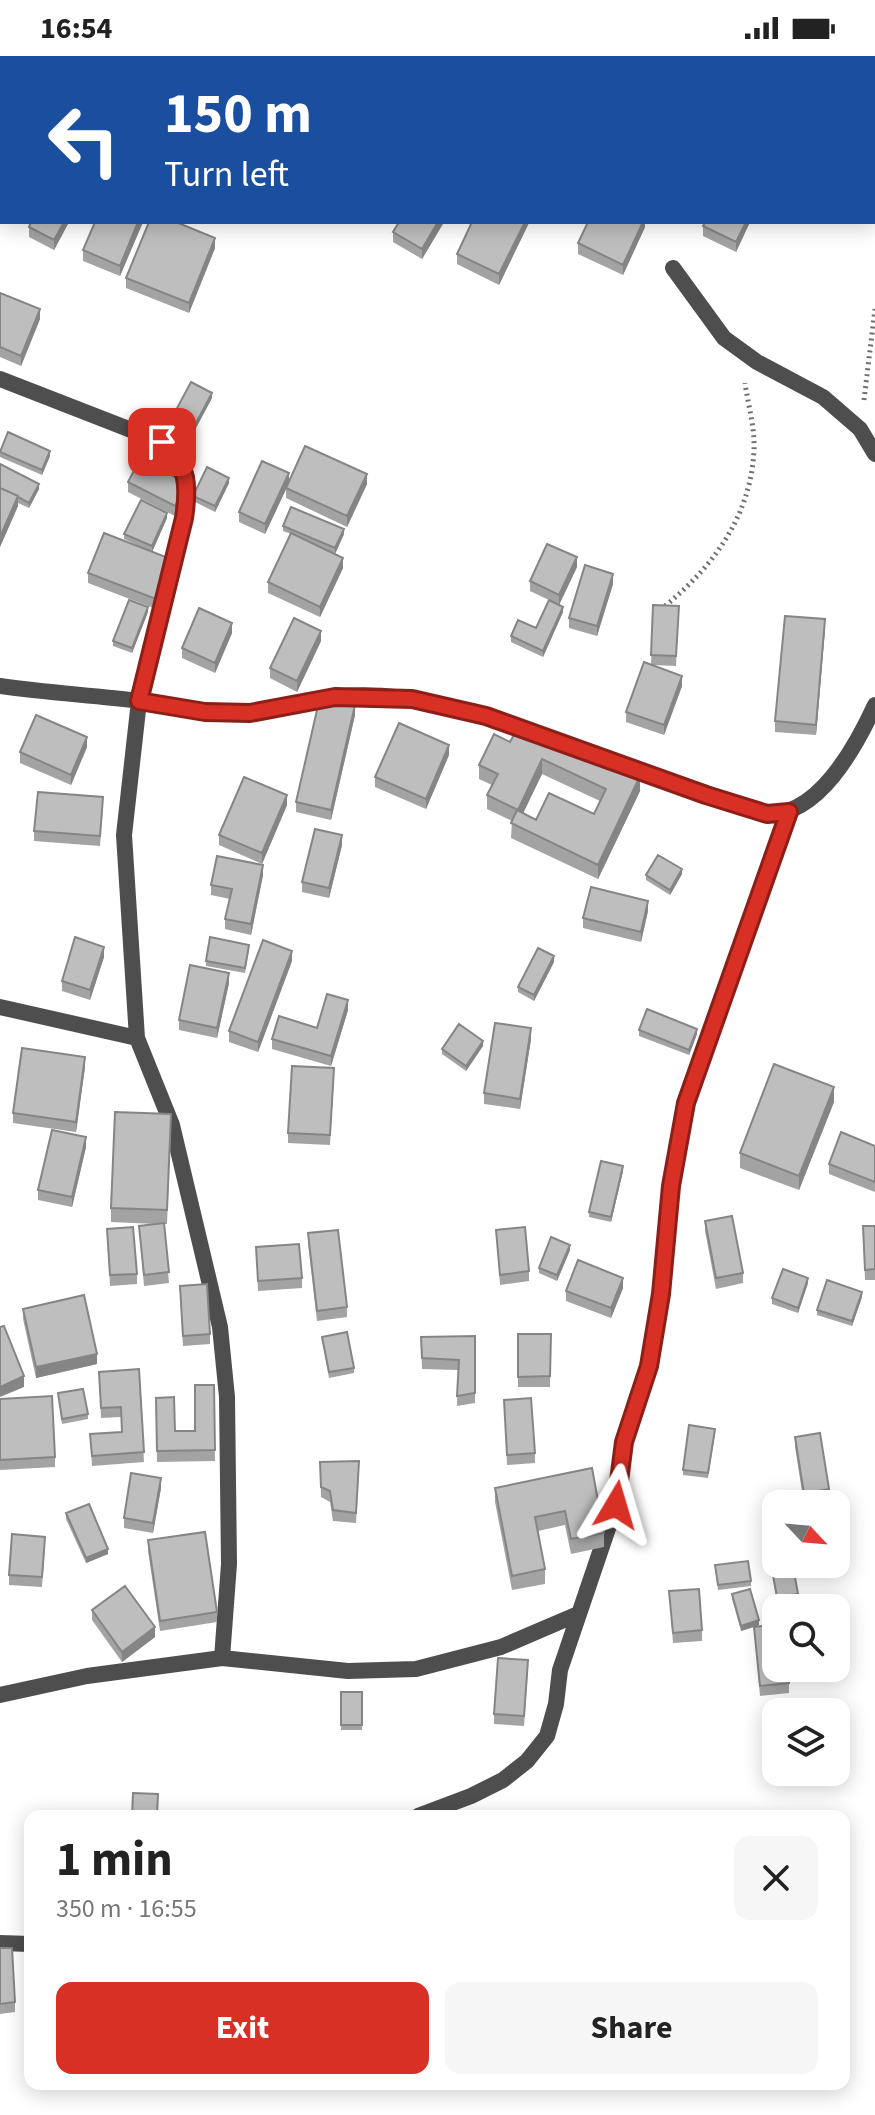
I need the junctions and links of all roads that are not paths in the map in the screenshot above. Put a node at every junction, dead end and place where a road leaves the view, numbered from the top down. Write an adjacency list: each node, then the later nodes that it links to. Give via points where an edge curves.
1 (673, 268): 3 (street, via 724,338 823,397 860,429)
2 (0, 379): 5 (street, via 162,442 175,453 187,478 184,518)
3 (875, 454)
4 (0, 686): 5 (street)
5 (139, 701): 7 (street, via 250,713 335,697 412,699 486,716 767,814); 9 (street, via 124,835)
6 (875, 705): 7 (street, via 839,767 810,801)
7 (789, 812): 10 (street, via 686,1103 649,1366 624,1442 616,1505)
8 (0, 1007): 9 (street)
9 (137, 1038): 11 (street, via 172,1125 220,1327 227,1397 229,1564)
10 (578, 1614): 11 (street, via 501,1647 416,1669 348,1671); 13 (street, via 547,1736 503,1780)
11 (222, 1658): 12 (street, via 87,1676)
12 (0, 1695)
13 (434, 1810)
14 (0, 1943): 15 (street)
15 (24, 1944)

